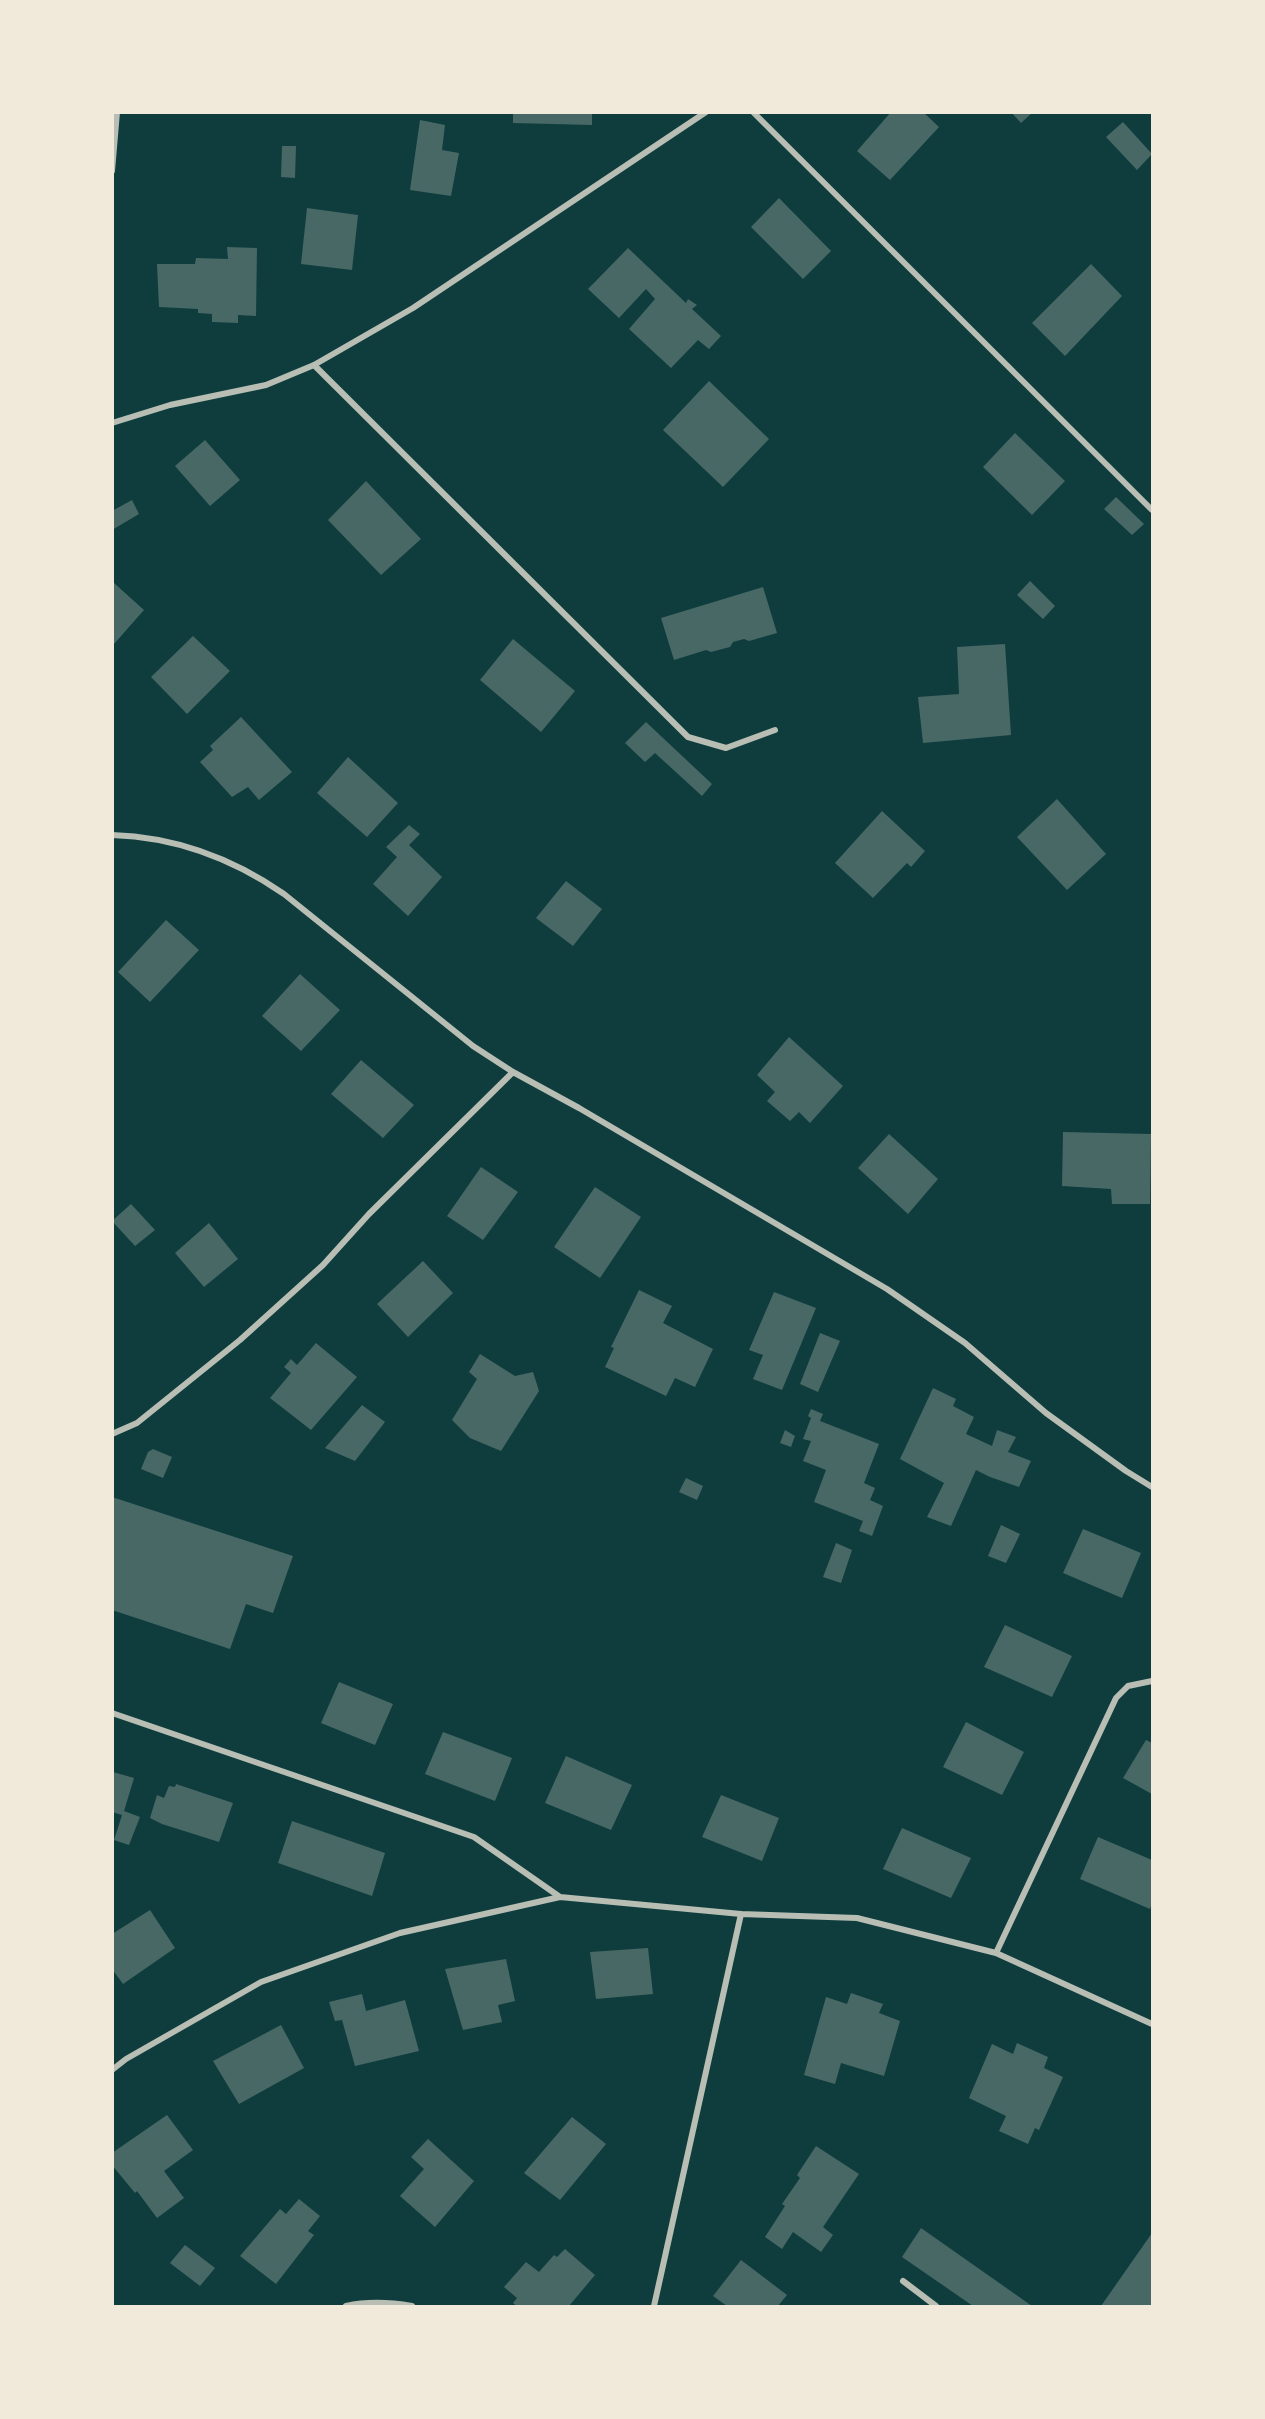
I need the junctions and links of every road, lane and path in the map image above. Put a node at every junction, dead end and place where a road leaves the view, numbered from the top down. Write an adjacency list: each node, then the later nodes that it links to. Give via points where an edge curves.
1 (117, 112): 4 (street)
2 (706, 112): 5 (street, via 413,308)
3 (753, 112): 7 (street)
4 (112, 171)
5 (314, 365): 6 (street, via 266,385 170,405); 8 (street, via 688,737 726,748)
6 (112, 423)
7 (1152, 510)
8 (775, 730)
9 (112, 835): 10 (street, via 196,848 257,875 473,1046)
10 (513, 1072): 11 (street, via 314,1273 240,1340 137,1423); 12 (street, via 887,1289 965,1343 1055,1419)
11 (112, 1434)
12 (1152, 1487)
13 (1152, 1682): 17 (street, via 1128,1686 1116,1698)
14 (112, 1713): 15 (street, via 474,1837)
15 (560, 1897): 16 (street); 19 (street, via 400,1934 261,1982)
16 (741, 1914): 17 (street, via 857,1918); 23 (street)
17 (996, 1953): 18 (street)
18 (1152, 2024)
19 (112, 2070)
20 (903, 2281): 24 (street)
21 (346, 2307): 22 (street, via 364,2302)
22 (412, 2307)
23 (654, 2307)
24 (936, 2307)

